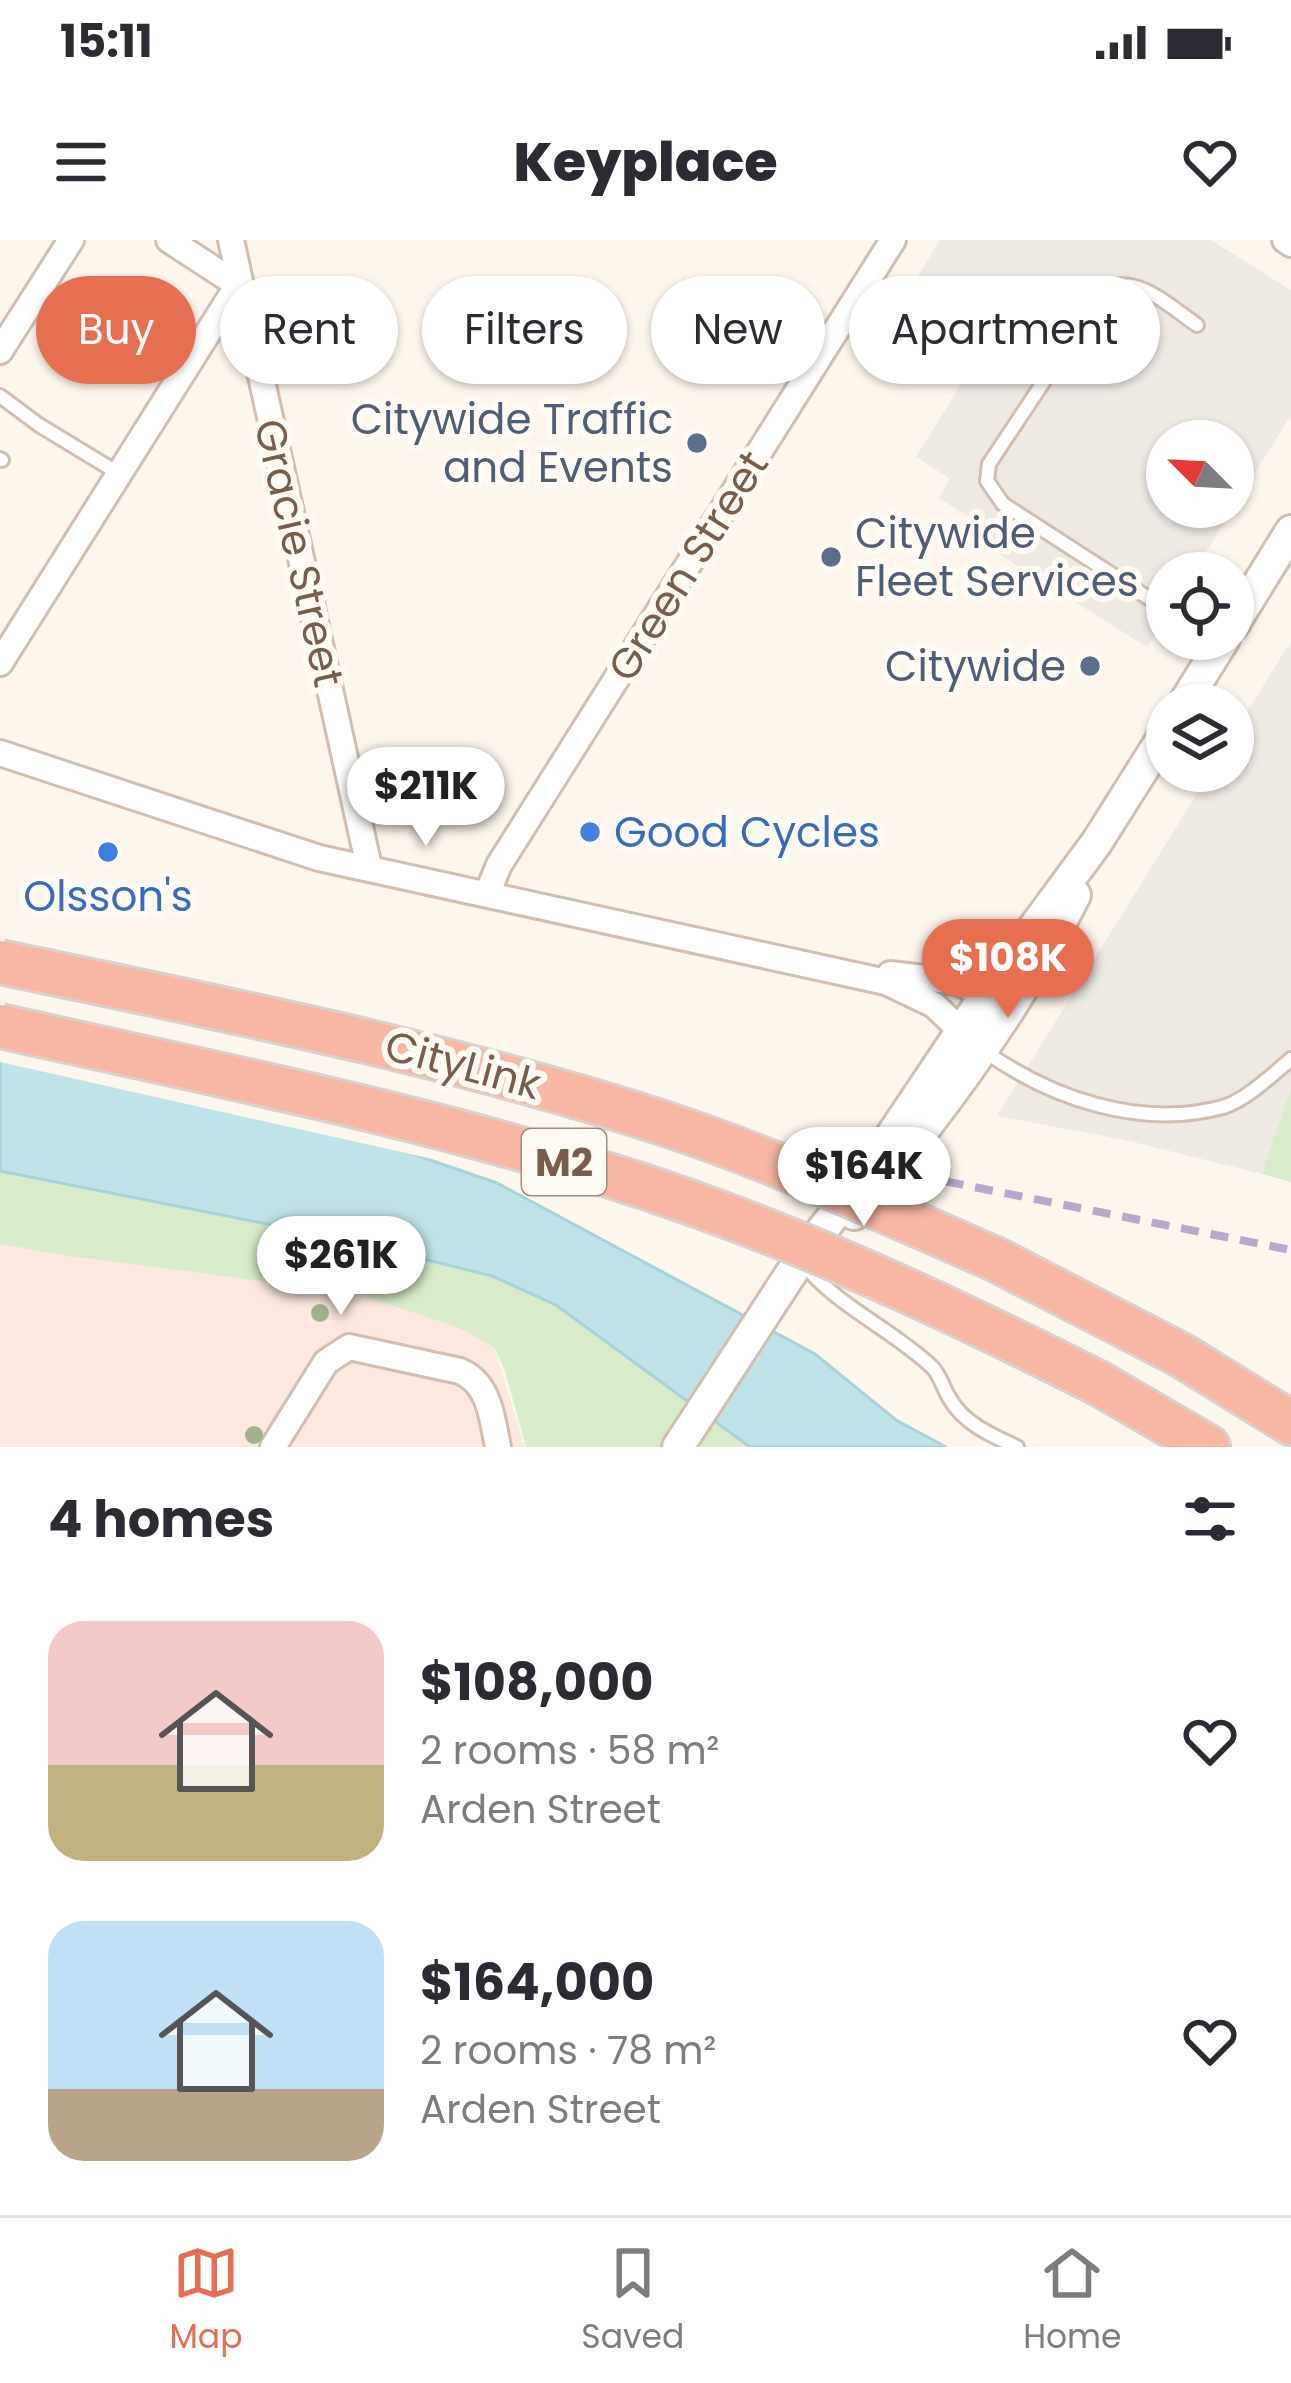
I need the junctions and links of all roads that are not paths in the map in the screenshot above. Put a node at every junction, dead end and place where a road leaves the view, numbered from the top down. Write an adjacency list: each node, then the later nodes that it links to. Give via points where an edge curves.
1 (70, 240): 9 (street)
2 (169, 240): 5 (street)
3 (231, 240): 6 (street, Gracie Street)
4 (893, 240): 20 (street, Green Street)
5 (224, 276)
6 (237, 276)
7 (220, 314): 12 (street)
8 (1197, 326): 15 (lane, via 1139,286 1105,289 988,464 987,481 1003,504)
9 (0, 351)
10 (260, 384): 19 (street, Gracie Street)
11 (0, 396): 12 (lane)
12 (119, 474): 16 (street, via 33,626)
13 (1291, 531): 14 (street)
14 (1254, 589)
15 (1146, 596)
16 (0, 663)
17 (0, 753): 19 (street, via 319,858)
18 (1146, 765): 23 (street, via 1051,944)
19 (369, 866): 20 (street)
20 (487, 894): 22 (street)
21 (0, 962): 28 (highway, CityLink / M2, bridge, via 368,1040 670,1125 995,1259)
22 (846, 970): 23 (street, via 951,980); 25 (street, via 911,991)
23 (998, 1003): 25 (street)
24 (0, 1026): 35 (highway, CityLink / M2, bridge, via 384,1112 610,1175 941,1303)
25 (972, 1041): 26 (lane, via 1063,1096 1171,1114 1226,1106); 27 (street)
26 (1291, 1059)
27 (793, 1271): 33 (street); 34 (lane, via 934,1370 966,1417)
28 (1181, 1355): 29 (highway); 30 (highway, CityLink / M2)
29 (1291, 1402)
30 (1291, 1423)
31 (492, 1441): 32 (street, via 474,1377 349,1347 326,1362)
32 (273, 1447)
33 (678, 1447)
34 (1018, 1447)
35 (1208, 1447)

